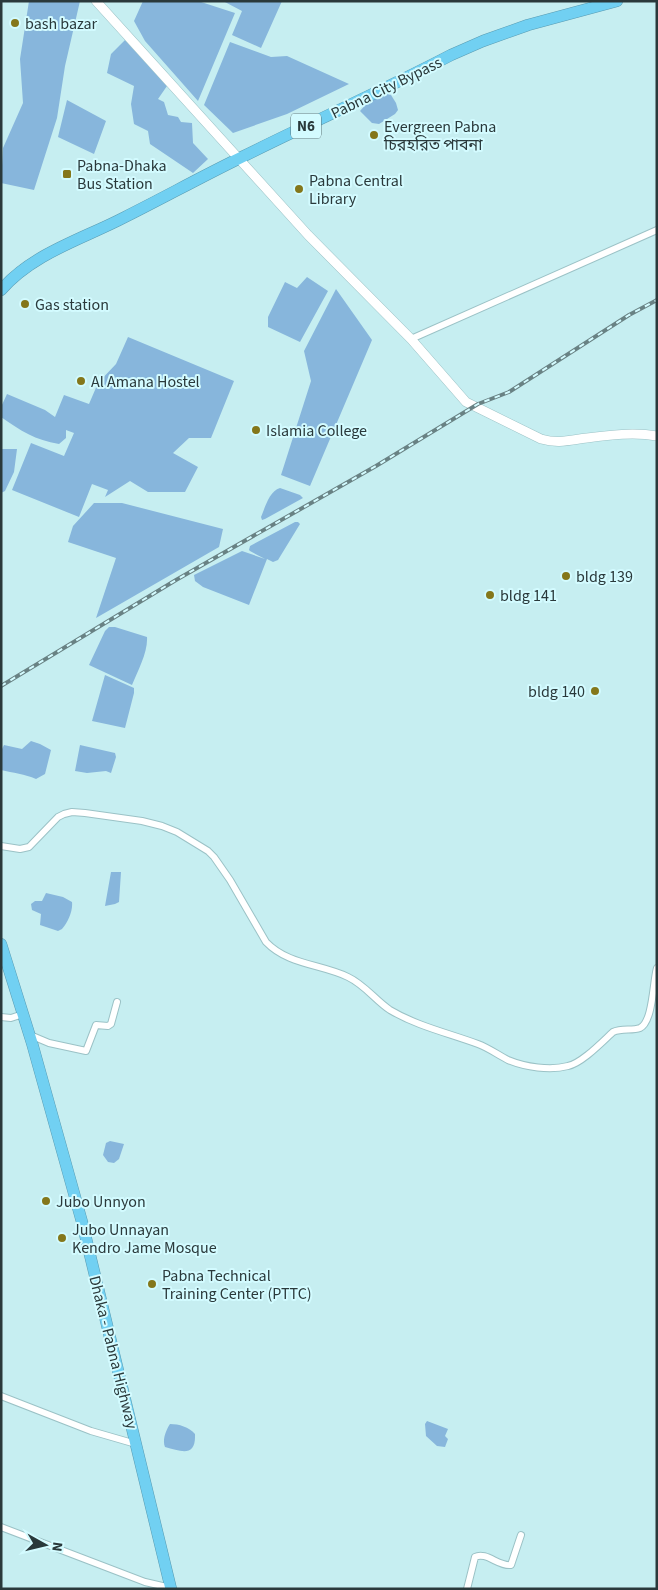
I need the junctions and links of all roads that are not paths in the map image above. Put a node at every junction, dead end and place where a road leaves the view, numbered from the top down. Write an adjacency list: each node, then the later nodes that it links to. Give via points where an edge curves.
1 (96, 1): 3 (main road)
2 (617, 1): 3 (highway, Pabna City Bypass / N6, via 483,41)
3 (239, 158): 5 (highway, Pabna City Bypass / N6, via 122,219 58,248); 6 (main road, via 308,235)
4 (657, 230): 6 (street)
5 (3, 285)
6 (410, 339): 7 (main road, via 466,402 542,439 554,443 633,434)
7 (657, 436)
8 (1, 846): 10 (street, via 20,849 29,846 58,817 72,812 142,821 177,832 214,857 273,950 348,977 403,1017 480,1044 508,1059 542,1067 570,1066 613,1032 645,1024)
9 (1, 944): 12 (highway, Dhaka - Pabna Highway)
10 (657, 968)
11 (117, 1002): 14 (street, via 111,1024 96,1025 86,1051)
12 (23, 1014): 13 (street); 14 (highway, Dhaka - Pabna Highway)
13 (1, 1017)
14 (30, 1035): 16 (highway, Dhaka - Pabna Highway, via 82,1222)
15 (1, 1396): 16 (street, via 91,1431)
16 (136, 1444): 19 (highway, Dhaka - Pabna Highway)
17 (1, 1527): 19 (street, via 145,1582)
18 (521, 1535): 20 (street, via 511,1565 506,1566 481,1555 475,1557)
19 (171, 1588)
20 (467, 1589)

